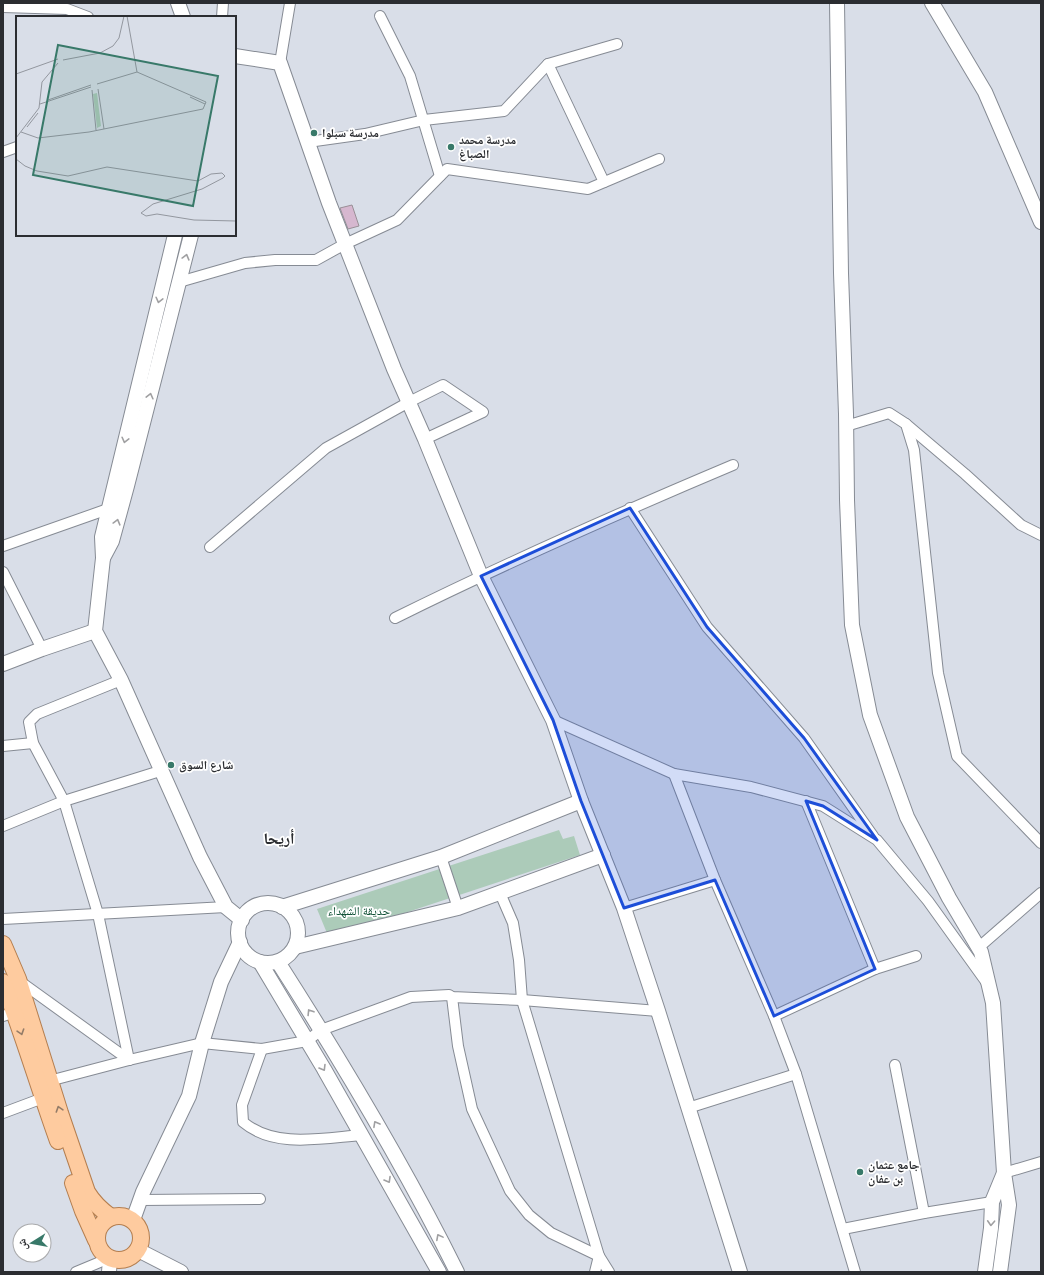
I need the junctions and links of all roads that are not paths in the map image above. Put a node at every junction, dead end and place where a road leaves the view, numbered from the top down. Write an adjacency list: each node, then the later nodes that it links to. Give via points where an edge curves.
1 (178, 3): 8 (main road)
2 (223, 3): 9 (street)
3 (290, 3): 13 (street)
4 (837, 3): 29 (main road)
5 (932, 3): 22 (main road, via 985,92)
6 (3, 7): 7 (street, via 67,9)
7 (85, 16)
8 (183, 16)
9 (222, 16)
10 (380, 16): 15 (street, via 410,76)
11 (617, 44): 14 (street)
12 (236, 60): 13 (main road)
13 (280, 63): 16 (main road)
14 (548, 64): 15 (street, via 504,110); 21 (street)
15 (424, 120): 16 (street, via 366,134); 20 (street)
16 (308, 142): 25 (main road)
17 (16, 146): 18 (street)
18 (3, 152)
19 (659, 159): 21 (street)
20 (440, 176): 21 (street, via 447,169 588,189); 25 (street, via 397,220)
21 (604, 182)
22 (1041, 222)
23 (175, 236): 33 (main road, one-way to 33)
24 (191, 236): 26 (main road, one-way to 24)
25 (345, 244): 26 (street, via 316,260 245,263); 27 (main road)
26 (179, 282): 37 (main road, one-way to 26, via 112,541)
27 (409, 402): 30 (main road); 30 (street, via 442,385 483,412); 36 (street, via 326,448)
28 (906, 424): 29 (street, via 889,413); 34 (street, via 1021,525); 55 (street, via 914,450 938,673 958,756)
29 (846, 426): 71 (main road, via 852,625 870,715 907,817)
30 (425, 439): 39 (main road)
31 (733, 465): 32 (street)
32 (630, 508): 39 (street); 54 (street, via 707,627 804,738)
33 (108, 509): 35 (street); 37 (main road, via 102,537)
34 (1041, 535)
35 (3, 546)
36 (210, 547)
37 (103, 558): 41 (main road)
38 (3, 572): 42 (street)
39 (481, 576): 40 (street); 45 (main road)
40 (395, 618)
41 (95, 631): 42 (main road); 44 (main road)
42 (42, 648): 43 (main road)
43 (3, 664)
44 (120, 680): 46 (street, via 37,714 29,722); 48 (main road)
45 (553, 720): 49 (street); 51 (main road)
46 (33, 743): 47 (street); 50 (street)
47 (3, 746)
48 (160, 771): 50 (street); 61 (main road, via 200,858)
49 (674, 774): 52 (street); 58 (street)
50 (64, 801): 53 (street); 65 (street)
51 (581, 801): 56 (main road); 57 (main road)
52 (806, 801): 54 (street, via 823,806); 75 (street)
53 (3, 826)
54 (877, 840): 77 (street, via 928,901)
55 (1041, 844)
56 (603, 854): 59 (main road); 64 (main road)
57 (441, 857): 62 (main road); 63 (street)
58 (715, 880): 64 (street); 82 (street)
59 (500, 893): 63 (main road); 79 (street, via 513,923)
60 (1041, 893): 71 (street)
61 (226, 906): 65 (street); 67 (main road)
62 (282, 907): 67 (main road, via 273,904 259,905 247,912); 70 (main road, via 290,913 298,929)
63 (458, 908): 70 (main road)
64 (624, 908): 80 (main road)
65 (98, 914): 66 (street); 87 (street)
66 (3, 919)
67 (242, 920): 68 (main road, via 239,929)
68 (240, 942): 73 (main road, via 249,956); 85 (main road, via 221,982)
69 (3, 944): 76 (main road)
70 (295, 947): 74 (main road)
71 (978, 948): 77 (main road)
72 (916, 956): 75 (street)
73 (260, 962): 74 (main road); 84 (main road)
74 (278, 962): 83 (main road, one-way to 74)
75 (875, 970): 82 (street)
76 (10, 980): 81 (main road); 87 (street); 90 (main road)
77 (989, 987): 96 (main road, via 993,1003)
78 (452, 997): 79 (street); 83 (street, via 411,997); 105 (street, via 458,1046 472,1109 510,1191 529,1215 551,1233)
79 (522, 1000): 80 (street); 105 (street)
80 (658, 1011): 92 (main road)
81 (9, 1014): 91 (main road, one-way to 91)
82 (774, 1016): 89 (street)
83 (321, 1030): 84 (street); 110 (main road, one-way to 83, via 356,1086)
84 (307, 1041): 86 (street); 94 (main road, one-way to 94)
85 (202, 1043): 86 (street); 87 (street); 98 (main road, via 189,1096)
86 (262, 1049): 94 (street, via 242,1105 243,1122 264,1134 292,1140)
87 (129, 1060): 90 (street)
88 (895, 1065): 100 (street)
89 (796, 1074): 92 (street); 103 (street)
90 (49, 1081): 101 (main road, one-way to 90, via 101,1210 87,1192)
91 (42, 1098): 93 (street); 104 (main road)
92 (688, 1108): 113 (main road)
93 (3, 1113)
94 (362, 1136): 109 (main road, one-way to 109)
95 (1041, 1162): 96 (street)
96 (1004, 1172): 99 (main road); 116 (main road, via 1009,1205)
97 (260, 1199): 98 (street)
98 (140, 1200): 102 (main road)
99 (992, 1202): 100 (street); 115 (main road, one-way to 115)
100 (924, 1213): 103 (street)
101 (111, 1217): 102 (main road, via 119,1216); 104 (main road, via 100,1226)
102 (133, 1220): 106 (main road, via 138,1226 141,1241)
103 (843, 1229): 114 (street)
104 (96, 1240): 106 (main road, via 98,1247)
105 (599, 1256): 111 (street); 112 (street)
106 (120, 1263): 107 (street, via 100,1262); 108 (main road)
107 (76, 1272)
108 (181, 1272)
109 (439, 1272)
110 (457, 1272)
111 (595, 1272)
112 (609, 1272)
113 (740, 1272)
114 (855, 1272)
115 (985, 1272)
116 (1000, 1272)

